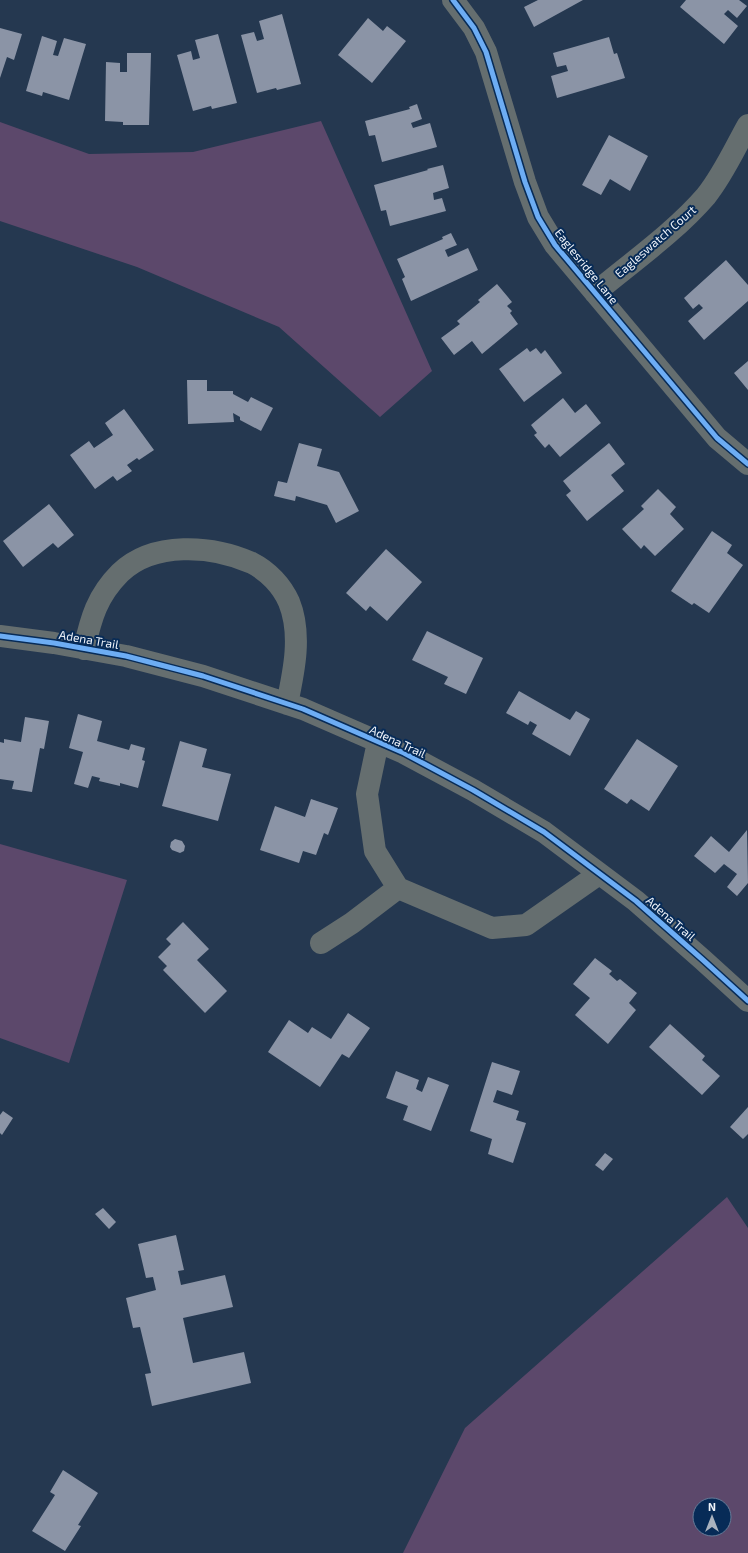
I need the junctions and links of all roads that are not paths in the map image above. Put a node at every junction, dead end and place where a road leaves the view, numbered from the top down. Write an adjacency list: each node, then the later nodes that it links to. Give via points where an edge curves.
1 (453, 0): 3 (street, Eaglesridge Lane, via 474,28 486,52 538,217 555,245)
2 (748, 125): 3 (street, Eagleswatch Court, via 706,195 682,221)
3 (595, 293): 4 (street, Eaglesridge Lane, via 717,438)
4 (748, 464)
5 (0, 636): 6 (street, Adena Trail)
6 (84, 648): 7 (street, Adena Trail, via 203,676); 7 (street, via 97,603 121,572 136,562 153,553 169,551 212,551 231,556 253,564 270,575 289,603 296,642 293,677)
7 (287, 704): 8 (street, Adena Trail)
8 (378, 742): 9 (street, Adena Trail, via 473,790 544,832); 10 (street, via 367,794 376,851)
9 (599, 874): 10 (street, via 526,925 492,928); 12 (street, Adena Trail, via 636,901)
10 (398, 888): 11 (street)
11 (321, 943)
12 (748, 1001)

